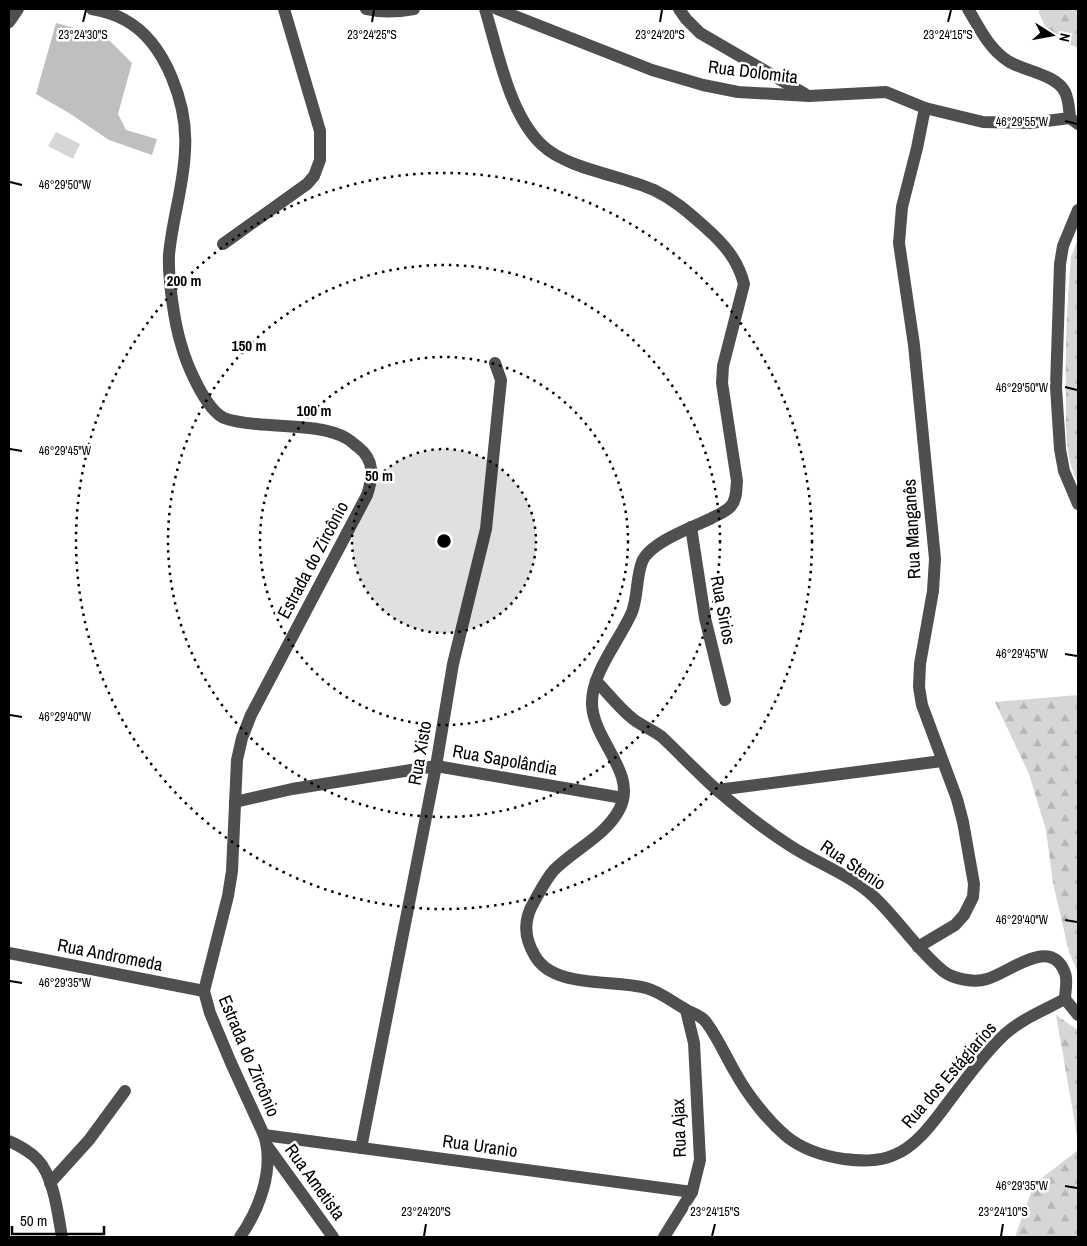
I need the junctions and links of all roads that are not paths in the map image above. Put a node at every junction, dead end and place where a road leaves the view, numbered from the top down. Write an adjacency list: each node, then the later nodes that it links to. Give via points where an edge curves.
1 (18, 9): 11 (street)
2 (92, 9): 26 (street, Estrada do Zircônio, via 124,19 156,49 168,66 185,120 186,151 169,256 180,344 195,381 223,417 239,422 324,430 346,438 362,451 371,465 372,480 367,495 251,715 242,738)
3 (284, 9): 16 (street, via 320,131 320,160 307,184)
4 (366, 9): 10 (street)
5 (414, 9): 10 (street)
6 (486, 9): 19 (street, via 511,95 527,128 541,144 567,160 678,202 717,238 741,270 744,284 723,366 722,383 737,482 736,496 723,513)
7 (497, 9): 12 (street, Rua Dolomita, via 652,70 703,85 738,92)
8 (679, 9): 12 (street, via 700,33)
9 (968, 9): 14 (street, via 995,50 1008,61 1060,85)
10 (400, 10)
11 (9, 22)
12 (809, 96): 13 (street, via 886,92)
13 (925, 108): 14 (street, via 991,122); 22 (street, Rua Manganês, via 902,207 899,243 914,345 935,559 919,688)
14 (1074, 121)
15 (1078, 210): 18 (street, via 1063,246 1060,264 1056,387 1061,456)
16 (223, 244)
17 (496, 363): 23 (street, Rua Xisto, via 500,380 488,512 453,664)
18 (1078, 504)
19 (691, 527): 20 (street, via 646,553 632,610); 21 (street, Rua Sirios, via 705,618)
20 (596, 681): 24 (street, Rua Stenio, via 632,718 660,736); 25 (street, via 591,702 593,716 625,783)
21 (725, 700)
22 (942, 761): 24 (street); 27 (street, Rua Manganês, via 963,822 974,884 973,897 964,915 954,925)
23 (436, 766): 25 (street, Rua Sapolândia); 26 (street, Rua Sapolândia, via 292,789); 36 (street, Rua Xisto)
24 (717, 790): 27 (street, Rua Stenio, via 790,846 873,895)
25 (623, 798): 31 (street, Rua dos Estágiarios, via 621,808 607,827 553,871 528,911 526,934 534,955 552,972 571,978 630,984 666,996)
26 (235, 802): 29 (street, Estrada do Zircônio, via 228,896)
27 (918, 947): 30 (street, Rua Stenio, via 944,972 972,980 985,980 1034,957 1051,957 1066,974)
28 (9, 953): 29 (street, Rua Andromeda)
29 (204, 991): 35 (street, Estrada do Zircônio, via 230,1062)
30 (1065, 999): 31 (street, Rua dos Estágiarios, via 1025,1019 1006,1033 988,1051 931,1125 912,1143 898,1154 862,1161 817,1154 786,1136 753,1100 703,1018); 32 (street)
31 (686, 1010): 38 (street, Rua Ajax, via 694,1043 700,1160)
32 (1078, 1016)
33 (125, 1090): 37 (street, via 89,1140)
34 (9, 1141): 37 (street, via 39,1161)
35 (266, 1141): 36 (street, Rua Uranio); 40 (street, via 265,1181 258,1207); 41 (street, Rua Ametista)
36 (361, 1148): 38 (street, Rua Uranio)
37 (50, 1183): 39 (street)
38 (692, 1192): 42 (street, Rua Ajax)
39 (62, 1237)
40 (240, 1237)
41 (333, 1237)
42 (664, 1237)

